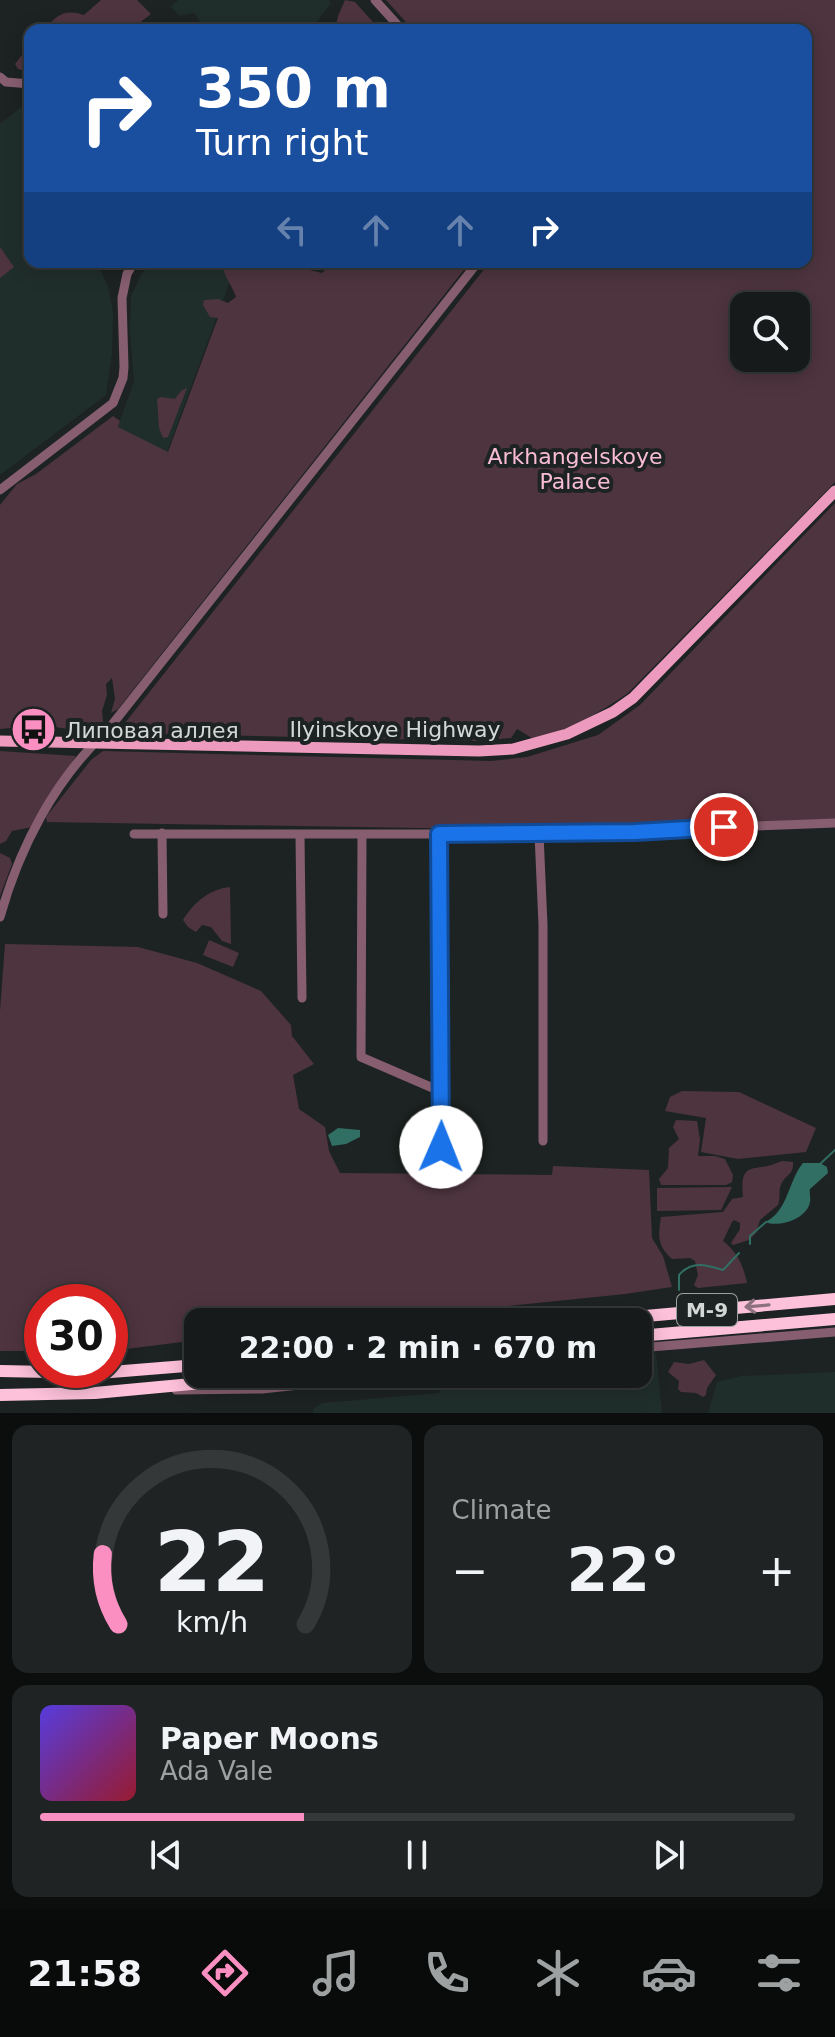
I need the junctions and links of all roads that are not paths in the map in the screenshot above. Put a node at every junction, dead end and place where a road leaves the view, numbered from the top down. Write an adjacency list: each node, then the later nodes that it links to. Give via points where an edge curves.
1 (375, 0): 2 (street)
2 (397, 24)
3 (0, 77): 4 (street)
4 (24, 84)
5 (131, 268): 7 (street, via 123,285 123,378 113,403)
6 (473, 268): 10 (street)
7 (0, 490)
8 (835, 491): 10 (main road, Ilyinskoye Highway, via 633,698 567,734 513,749 479,751)
9 (0, 741): 10 (main road, Ilyinskoye Highway)
10 (93, 743): 19 (street, via 38,821)
11 (835, 823): 15 (street)
12 (162, 833): 13 (street); 16 (street); 18 (street)
13 (134, 834)
14 (439, 834): 15 (street); 17 (street); 21 (street)
15 (539, 834): 22 (street)
16 (300, 835): 17 (street); 20 (street)
17 (362, 835): 21 (street, via 361,1057)
18 (163, 914)
19 (0, 917)
20 (302, 998)
21 (442, 1092): 23 (street)
22 (543, 1141)
23 (441, 1147)
24 (835, 1299): 25 (highway, М-9, one-way to 25)
25 (652, 1315)
26 (835, 1319): 28 (highway, М-9)
27 (835, 1332): 29 (street)
28 (652, 1335)
29 (652, 1347)
30 (184, 1366): 31 (highway, via 99,1373)
31 (0, 1371)
32 (184, 1385): 34 (highway)
33 (271, 1388): 34 (street)
34 (129, 1390): 35 (highway)
35 (0, 1395)

